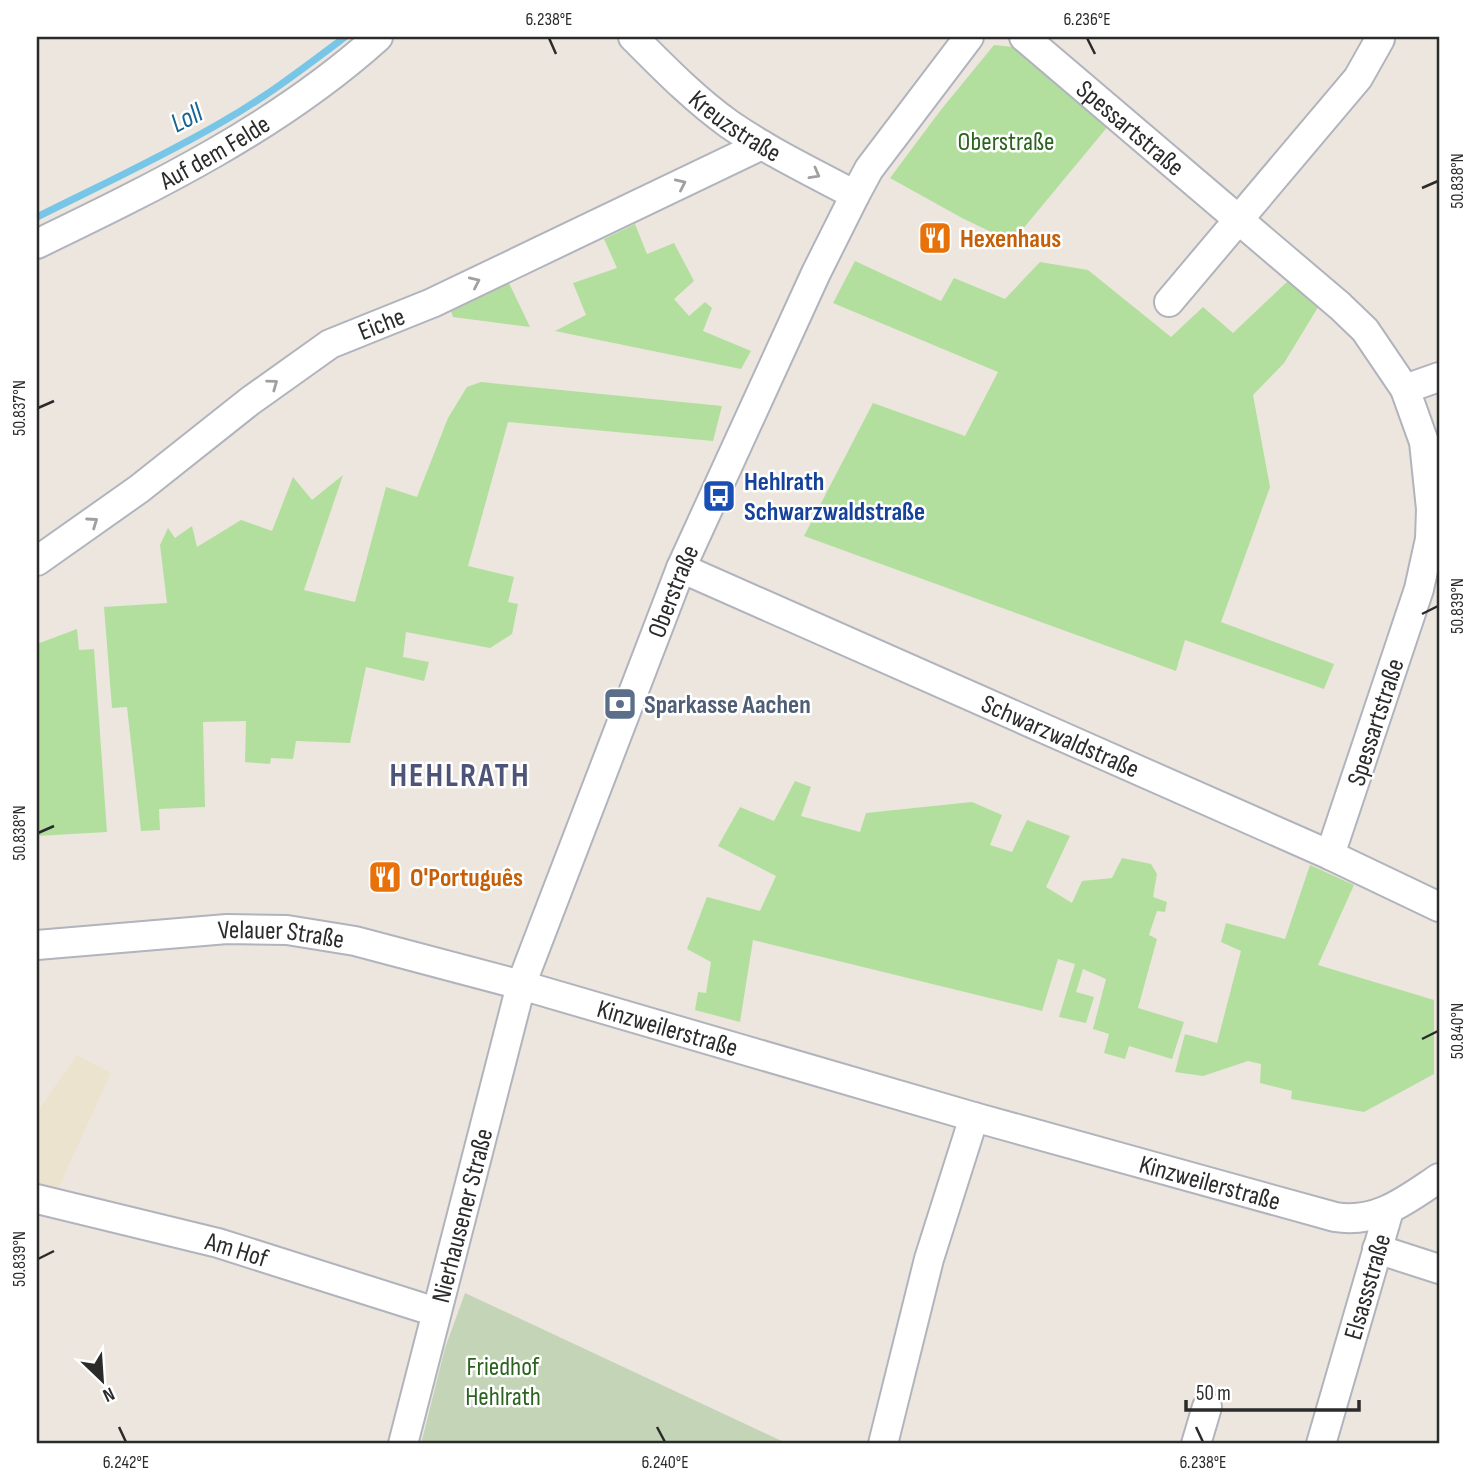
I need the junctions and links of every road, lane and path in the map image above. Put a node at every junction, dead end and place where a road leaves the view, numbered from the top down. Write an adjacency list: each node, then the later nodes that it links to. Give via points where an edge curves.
1 (378, 37): 9 (street, Auf dem Felde, via 252,131)
2 (633, 37): 6 (street, Kreuzstraße, via 727,122)
3 (970, 37): 7 (street, Oberstraße, via 869,169)
4 (1024, 37): 8 (street, Spessartstraße)
5 (1380, 39): 8 (street, via 1358,78)
6 (762, 145): 7 (street, Kreuzstraße, one-way to 7); 13 (street, Eiche, one-way to 6, via 330,344 432,303)
7 (855, 195): 14 (street, Oberstraße)
8 (1238, 220): 10 (street); 12 (street, Spessartstraße, via 1365,330)
9 (37, 244)
10 (1169, 302)
11 (1439, 377): 12 (street)
12 (1405, 389): 15 (street, Spessartstraße, via 1424,442 1431,509)
13 (37, 562)
14 (681, 568): 16 (street, Schwarzwaldstraße); 19 (street, Oberstraße)
15 (1429, 593): 16 (street, Spessartstraße)
16 (1330, 855): 17 (street, Schwarzwaldstraße)
17 (1439, 907)
18 (37, 945): 19 (street, Velauer Straße, via 227,929 286,930 355,941)
19 (521, 985): 20 (street, Kinzweilerstraße); 26 (street, Nierhausener Straße)
20 (974, 1117): 23 (street, Kinzweilerstraße, via 1335,1217 1352,1220); 29 (street, via 929,1259)
21 (1439, 1178): 23 (street, Kinzweilerstraße)
22 (37, 1199): 26 (street, Am Hof, via 218,1243)
23 (1389, 1210): 24 (street, Elsassstraße)
24 (1377, 1250): 25 (street); 31 (street, Elsassstraße)
25 (1439, 1269)
26 (436, 1312): 28 (street, Nierhausener Straße)
27 (1207, 1407): 30 (street)
28 (403, 1444)
29 (883, 1444)
30 (1196, 1444)
31 (1321, 1444)

